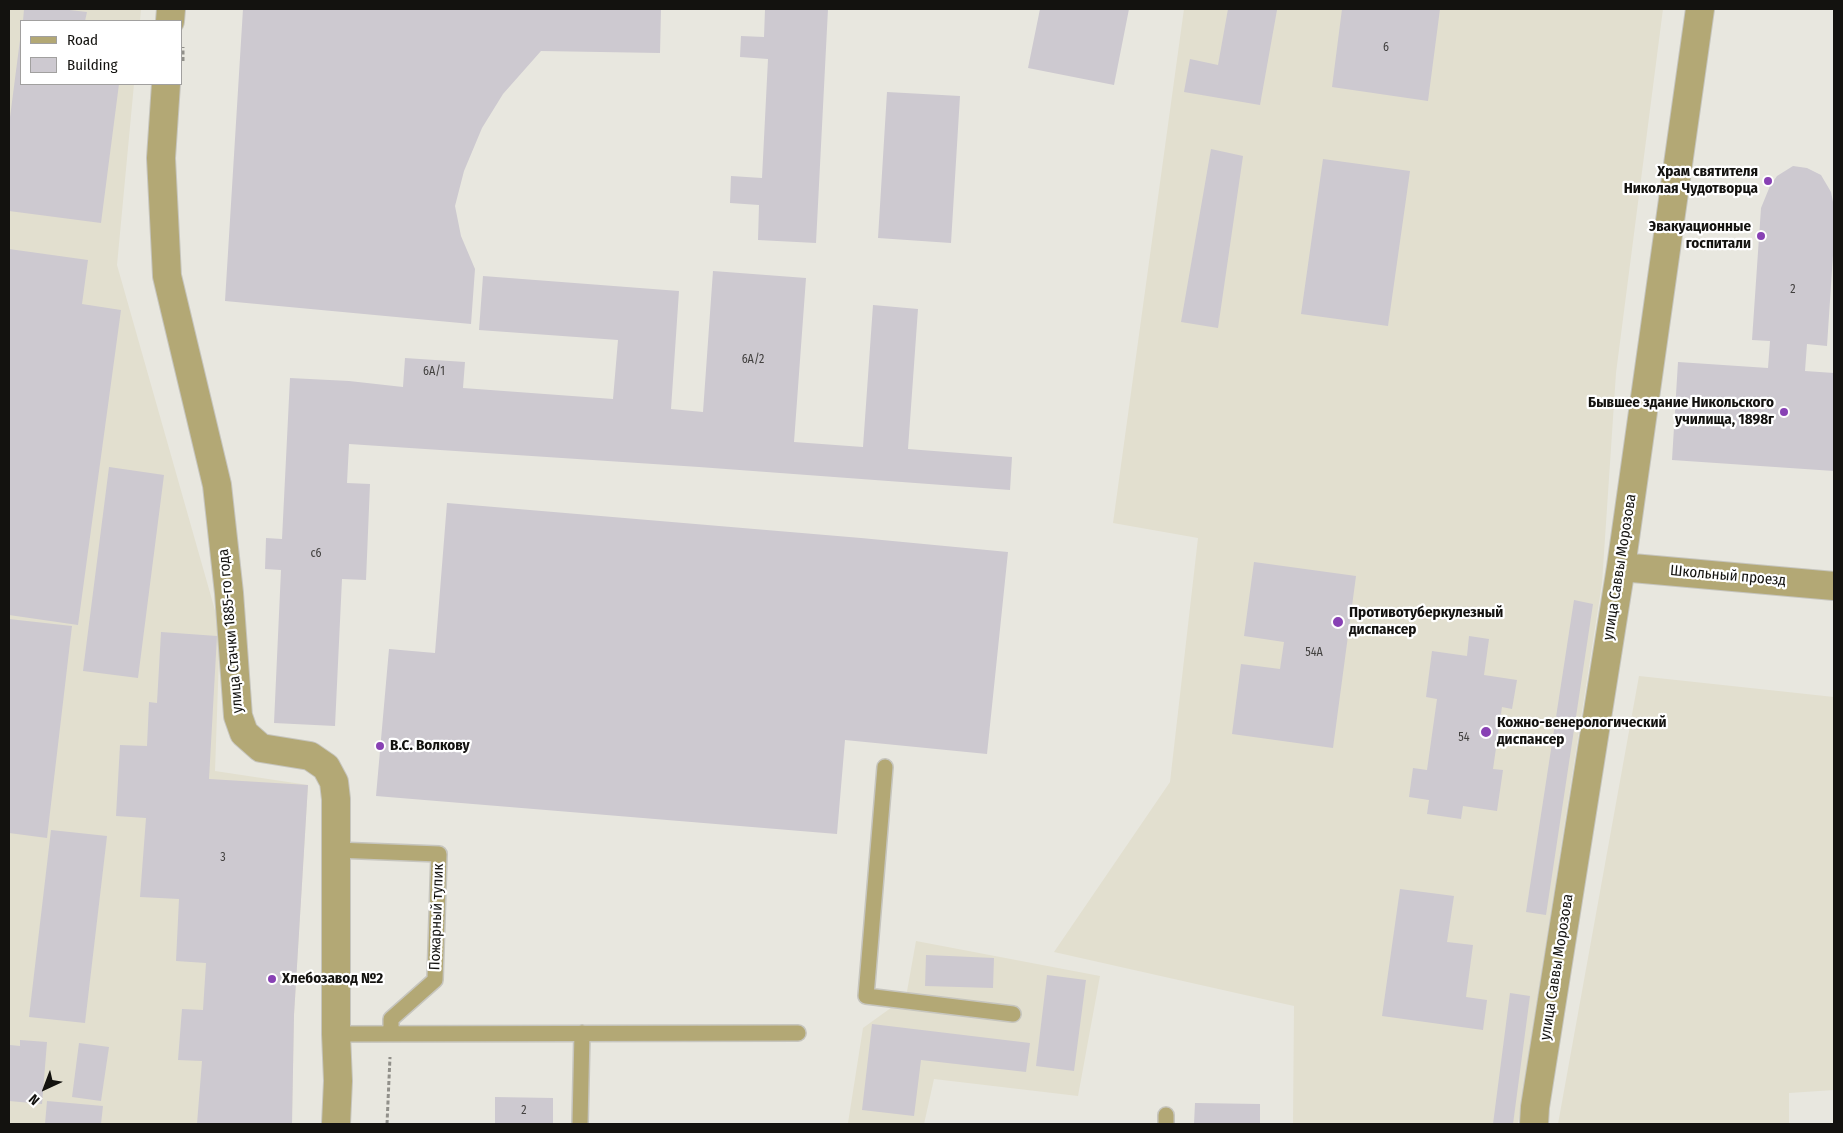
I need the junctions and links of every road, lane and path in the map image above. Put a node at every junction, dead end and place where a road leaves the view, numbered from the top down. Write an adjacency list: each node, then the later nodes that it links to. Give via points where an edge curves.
1 (1700, 9): 3 (street, улица Саввы Морозова)
2 (166, 85): 6 (street, улица Стачки 1885-го года, via 161,158 167,276 217,486 238,716 244,734 261,748 310,756 326,767 334,782)
3 (1621, 567): 4 (street, Школьный проезд); 15 (street, улица Саввы Морозова)
4 (1834, 586)
5 (885, 767): 7 (lane, via 866,996)
6 (336, 850): 10 (street, улица Стачки 1885-го года); 11 (lane, Пожарный тупик, via 439,854 435,980 391,1019)
7 (1013, 1014)
8 (582, 1033): 9 (lane); 11 (lane); 14 (lane)
9 (798, 1033)
10 (336, 1034): 11 (lane); 12 (street, улица Стачки 1885-го года)
11 (391, 1034): 13 (path)
12 (336, 1124)
13 (387, 1124)
14 (580, 1124)
15 (1534, 1124)

